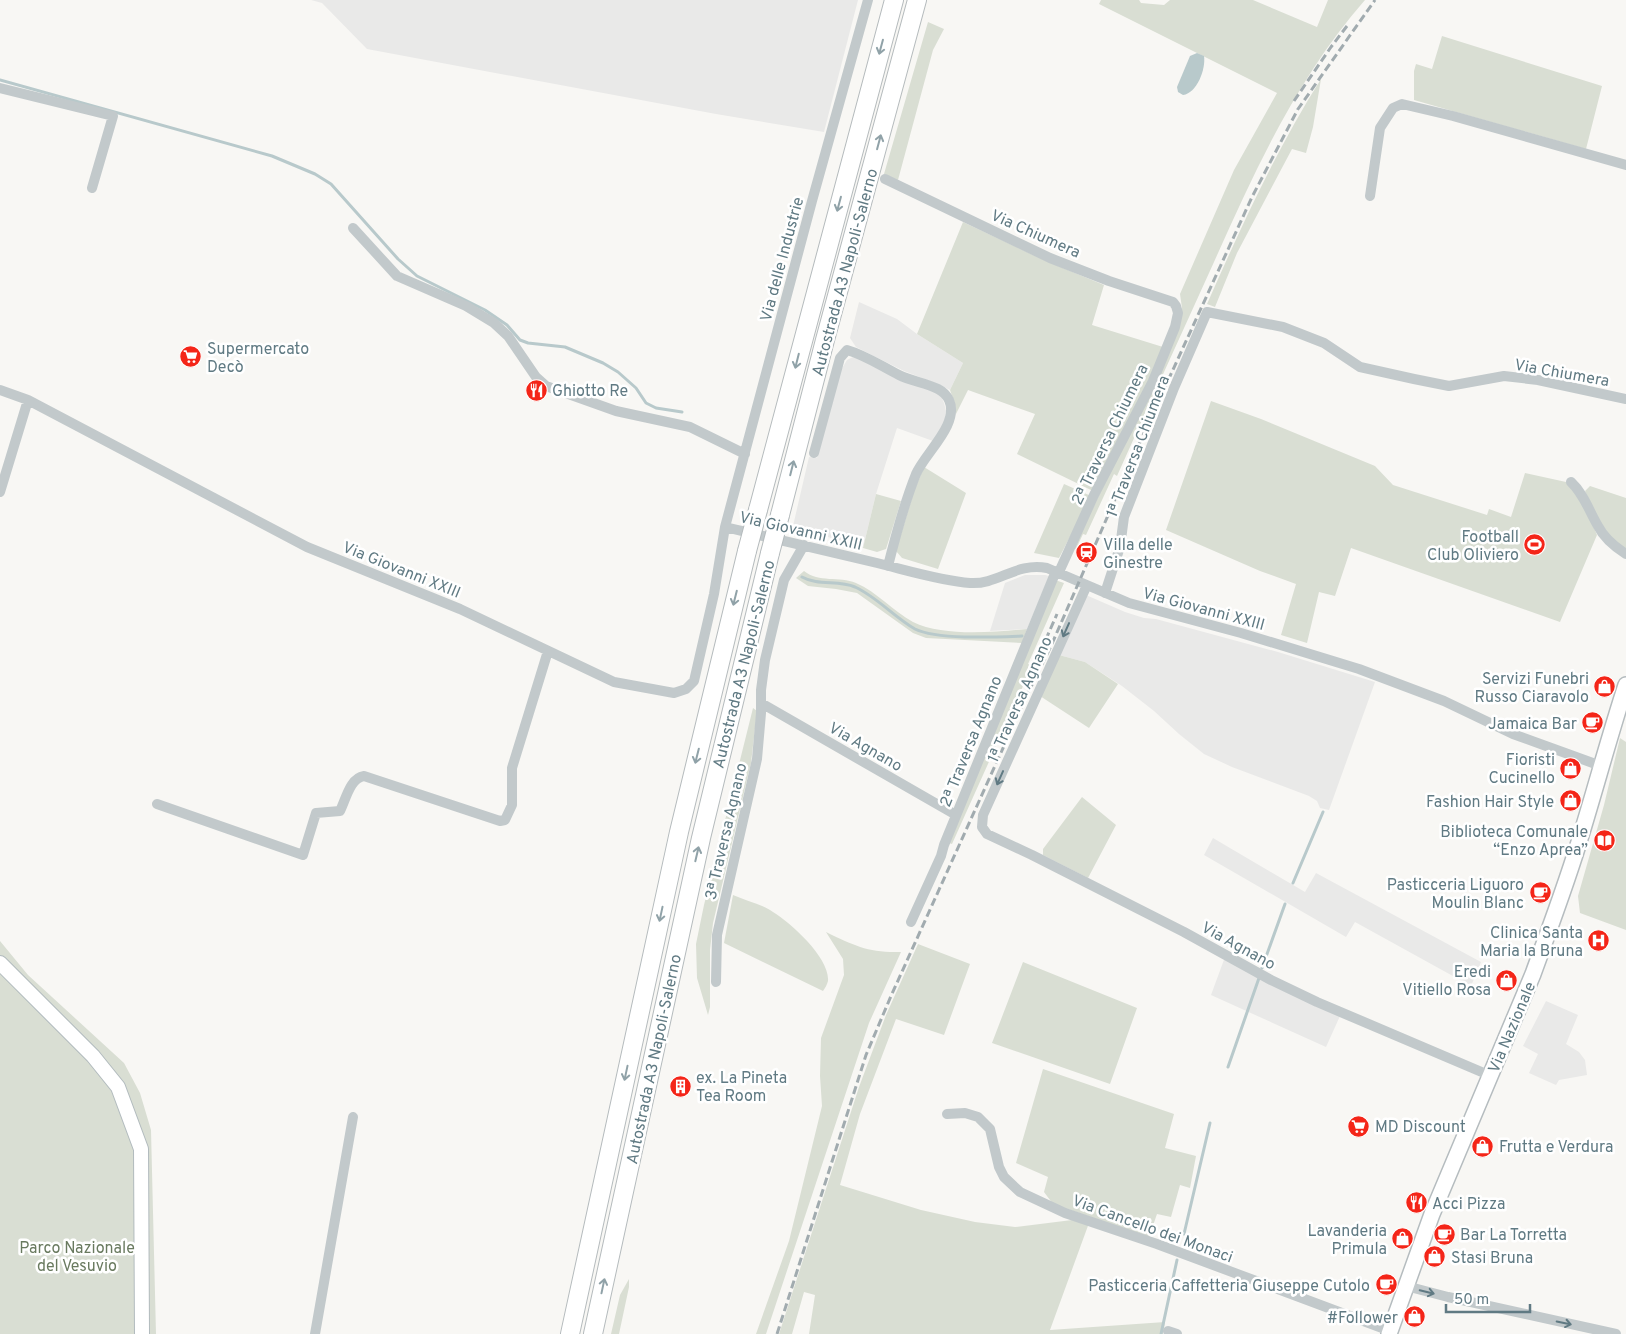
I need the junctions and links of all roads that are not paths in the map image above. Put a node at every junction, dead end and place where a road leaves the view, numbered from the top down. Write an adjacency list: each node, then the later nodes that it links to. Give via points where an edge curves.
1 (868, 0): 16 (street, Via delle Industrie)
2 (894, 0): 43 (highway, Autostrada A3 Napoli-Salerno, one-way to 43, bridge, via 747,551 679,832)
3 (917, 0): 44 (highway, Autostrada A3 Napoli-Salerno, one-way to 3, bridge, via 700,838 825,340)
4 (0, 88): 7 (street, via 113,116)
5 (1626, 165): 8 (street, via 1402,104 1393,108 1380,128)
6 (885, 179): 10 (street, Via Chiumera, via 1050,258 1173,302)
7 (92, 188)
8 (1370, 196)
9 (353, 228): 16 (street, via 397,276 466,306 494,323 508,336 536,377 546,386 616,410 690,427)
10 (1176, 306): 23 (street, 2ª Traversa Chiumera, via 1175,327 1154,381)
11 (1208, 312): 13 (street, Via Chiumera, via 1283,327 1324,343 1360,367 1414,379 1449,386 1504,376 1556,382); 25 (street, 1ª Traversa Chiumera, via 1174,388 1124,517 1120,547)
12 (0, 390): 14 (street, Via Giovanni XXIII)
13 (1626, 399)
14 (28, 400): 18 (street); 26 (street, Via Giovanni XXIII, via 307,547 460,609)
15 (814, 453): 22 (street, via 840,358 847,350 938,389 949,400 950,420 916,474)
16 (745, 454): 19 (street, Via delle Industrie)
17 (1571, 482): 21 (street, via 1579,489 1602,532)
18 (0, 492)
19 (726, 527): 20 (street, Via Giovanni XXIII); 26 (street, Via Giovanni XXIII, via 694,681 686,689 674,693 614,682)
20 (804, 545): 22 (street, Via Giovanni XXIII); 28 (street, 3ª Traversa Agnano, via 784,580 765,660)
21 (1626, 554)
22 (888, 566): 23 (street, Via Giovanni XXIII, via 969,583 984,582 1035,566)
23 (1058, 572): 24 (street, Via Giovanni XXIII); 31 (street, 2ª Traversa Agnano)
24 (1086, 585): 25 (street, Via Giovanni XXIII); 32 (street, 1ª Traversa Agnano, one-way to 32, via 983,815)
25 (1105, 593): 29 (street, Via Giovanni XXIII, via 1129,603 1359,669 1444,701 1513,734)
26 (548, 650): 30 (street, via 512,768 512,805 505,820 364,776 358,777 340,811 316,813 303,855)
27 (1626, 685): 29 (main road, Via Nazionale)
28 (761, 703): 31 (street, Via Agnano); 35 (street, 3ª Traversa Agnano, via 757,759 717,935)
29 (1600, 766): 36 (main road, Via Nazionale, via 1545,942)
30 (157, 804)
31 (956, 815): 33 (street, 2ª Traversa Agnano)
32 (982, 827): 36 (street, Via Agnano, via 987,834 1184,932 1271,980)
33 (911, 922)
34 (0, 963): 41 (street, via 93,1056 118,1087 140,1149)
35 (716, 982)
36 (1491, 1076): 39 (main road, Via Nazionale, via 1432,1214)
37 (947, 1114): 40 (street, Via Cancello dei Monaci, via 972,1115 990,1129 999,1167 1004,1177 1020,1192 1065,1213 1157,1244)
38 (353, 1117): 42 (street)
39 (1406, 1286): 40 (main road, Via Nazionale); 45 (street, one-way to 45)
40 (1390, 1332)
41 (142, 1334)
42 (315, 1334)
43 (570, 1334)
44 (593, 1334)
45 (1616, 1334)

